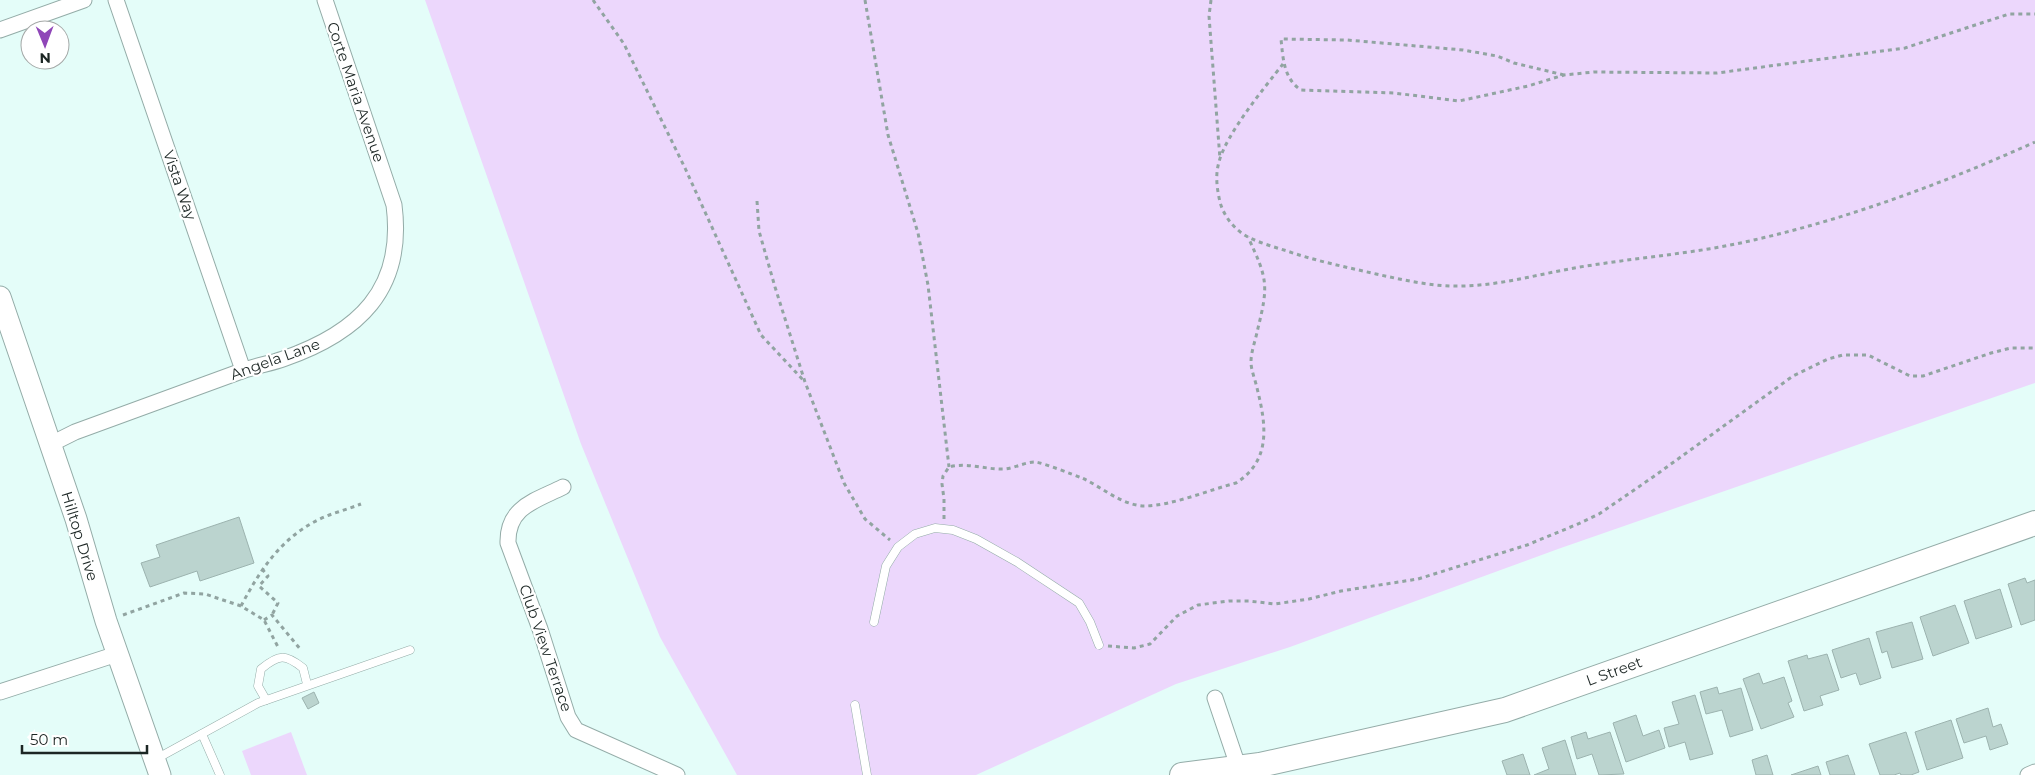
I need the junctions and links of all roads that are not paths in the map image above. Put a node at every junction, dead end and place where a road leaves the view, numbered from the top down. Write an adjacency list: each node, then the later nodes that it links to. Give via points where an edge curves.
1 (84, 0): 4 (street)
2 (116, 0): 7 (street, Vista Way)
3 (325, 0): 5 (street, Corte Maria Avenue)
4 (0, 30)
5 (388, 184): 7 (street, Angela Lane, via 394,206 396,238 390,270 375,299 354,323 336,336 284,359)
6 (0, 297): 8 (main road, Hilltop Drive)
7 (243, 370): 8 (street, Angela Lane, via 74,432)
8 (51, 444): 14 (main road, Hilltop Drive)
9 (563, 487): 25 (street, Club View Terrace, via 520,509 508,528 508,543 568,717 576,730)
10 (2035, 523): 22 (main road, L Street, via 1505,710)
11 (874, 622): 12 (lane, via 886,566 898,547 915,534 935,528 953,530 976,539 1079,603)
12 (1099, 645)
13 (410, 650): 15 (lane)
14 (117, 654): 16 (street); 21 (main road, Hilltop Drive)
15 (307, 684): 18 (lane); 18 (lane, via 304,668 290,658 273,658 261,669 259,677 258,686)
16 (0, 692)
17 (1215, 698): 22 (street)
18 (266, 700): 20 (lane)
19 (855, 705): 26 (lane)
20 (202, 734): 21 (lane); 24 (lane)
21 (158, 768)
22 (1239, 769): 27 (main road, L Street)
23 (2035, 772): 28 (street)
24 (220, 775)
25 (677, 775)
26 (867, 775)
27 (1182, 775)
28 (2028, 775)

